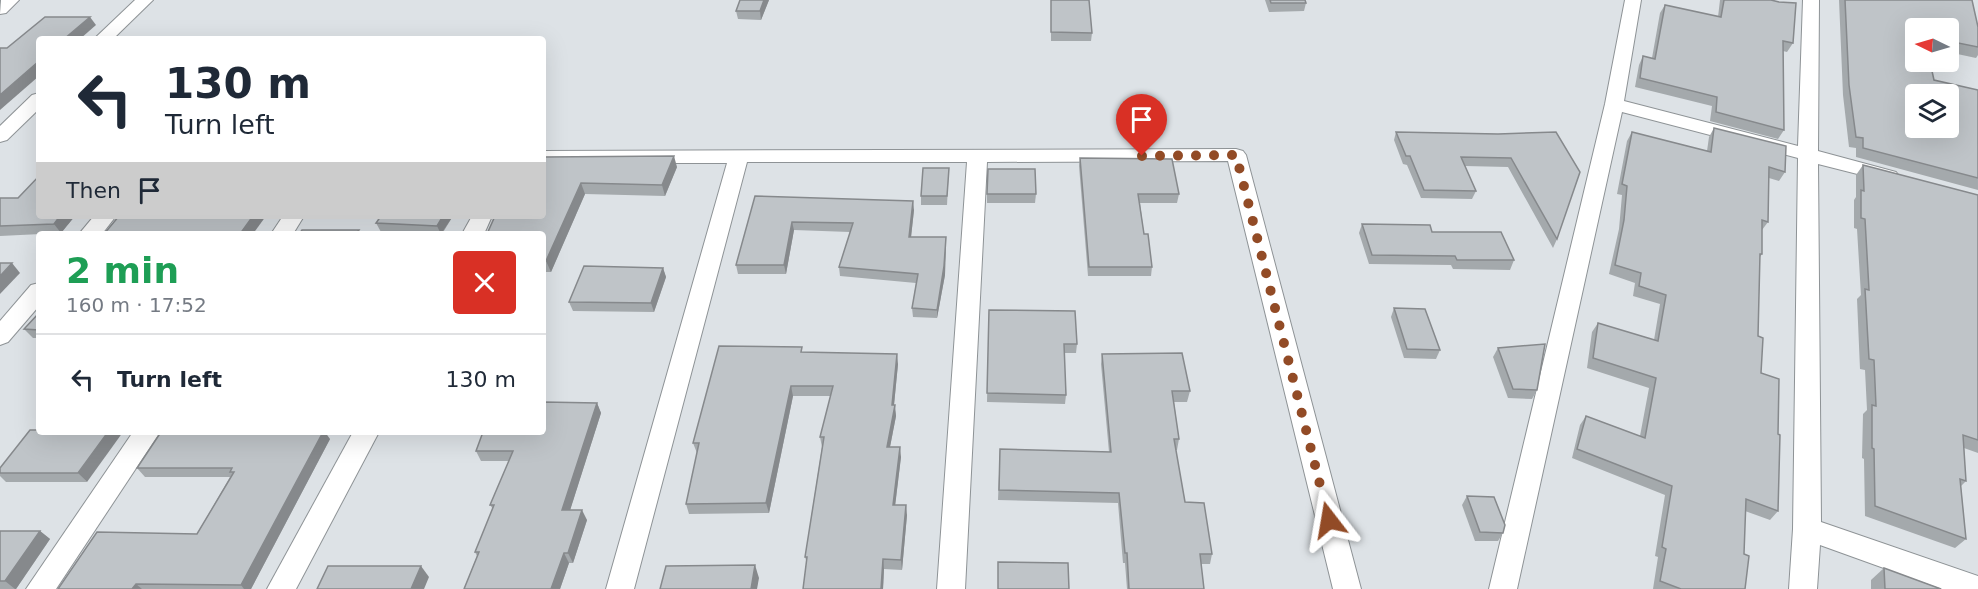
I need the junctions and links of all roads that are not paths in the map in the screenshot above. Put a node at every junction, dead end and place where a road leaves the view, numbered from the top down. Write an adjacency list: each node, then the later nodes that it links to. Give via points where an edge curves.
1 (11, 0): 5 (street)
2 (145, 0): 6 (street)
3 (1633, 0): 8 (street)
4 (1811, 0): 10 (street)
5 (0, 9)
6 (106, 36)
7 (36, 102): 9 (street)
8 (1614, 104): 10 (street); 27 (street)
9 (0, 136)
10 (1808, 154): 14 (street); 21 (street)
11 (739, 156): 12 (street); 13 (street); 24 (street)
12 (546, 157)
13 (977, 157): 25 (street); 26 (street, via 1236,155)
14 (1910, 181)
15 (103, 219): 16 (street)
16 (93, 231)
17 (36, 294): 18 (street)
18 (0, 336)
19 (145, 435): 22 (street)
20 (364, 435): 23 (street)
21 (1806, 529): 28 (street); 29 (street)
22 (40, 589)
23 (281, 589)
24 (620, 589)
25 (951, 589)
26 (1347, 589)
27 (1503, 589)
28 (1803, 589)
29 (1978, 589)

